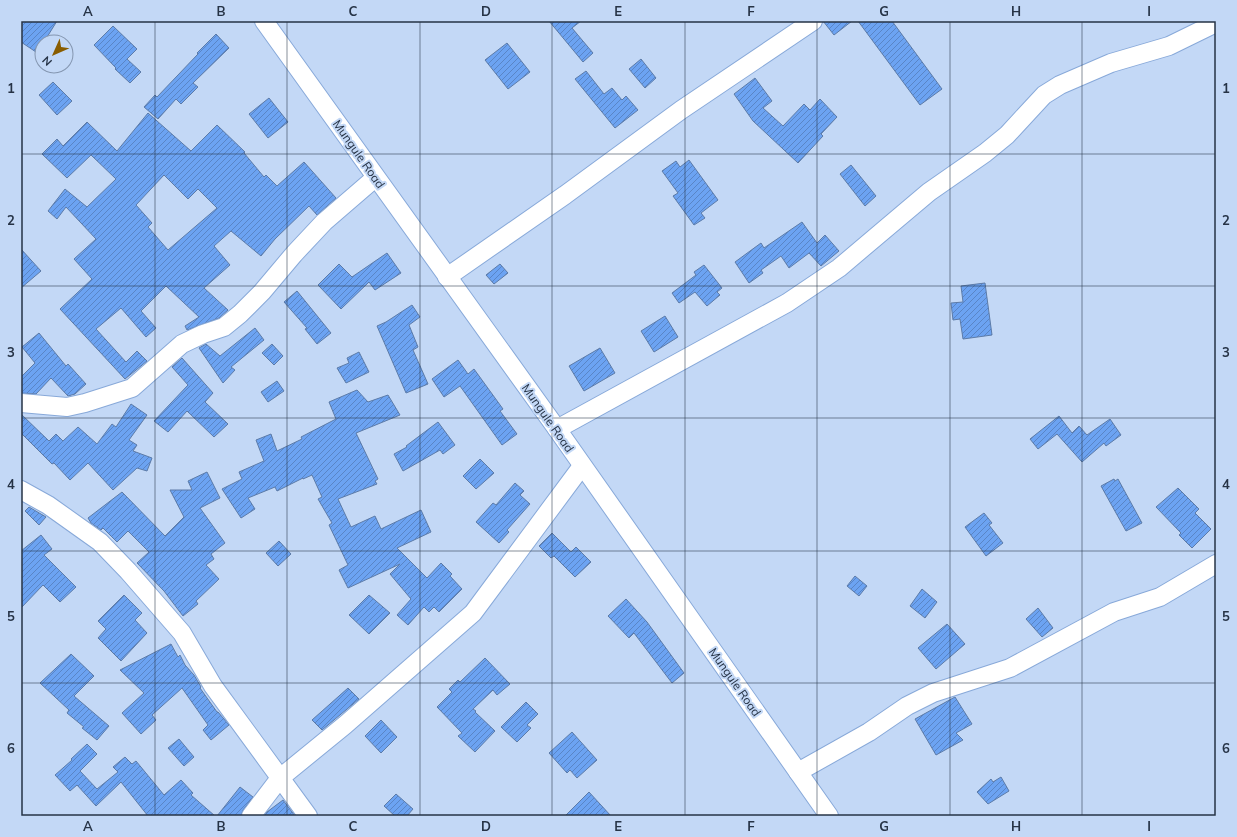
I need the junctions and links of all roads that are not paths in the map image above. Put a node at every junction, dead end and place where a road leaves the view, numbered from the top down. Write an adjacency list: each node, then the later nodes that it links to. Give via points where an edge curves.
1 (264, 21): 4 (street, Mungule Road)
2 (813, 21): 5 (street, via 681,110)
3 (1216, 23): 7 (street, via 1169,46 1111,64 1060,85 1044,95 1001,140 929,192 839,268 787,303)
4 (375, 178): 5 (street, Mungule Road); 6 (street, via 324,222 240,314 224,327 182,344 132,388 67,406)
5 (447, 277): 7 (street, Mungule Road)
6 (21, 403)
7 (557, 429): 8 (street, Mungule Road)
8 (582, 466): 11 (street, Mungule Road); 12 (street, via 473,613)
9 (21, 490): 12 (street, via 48,505 100,542 128,571 182,633 213,686)
10 (1216, 564): 11 (street, via 1160,597 1114,612 1010,668 933,693)
11 (798, 772): 15 (street, Mungule Road)
12 (280, 778): 13 (street); 14 (street)
13 (251, 816)
14 (308, 816)
15 (829, 816)

